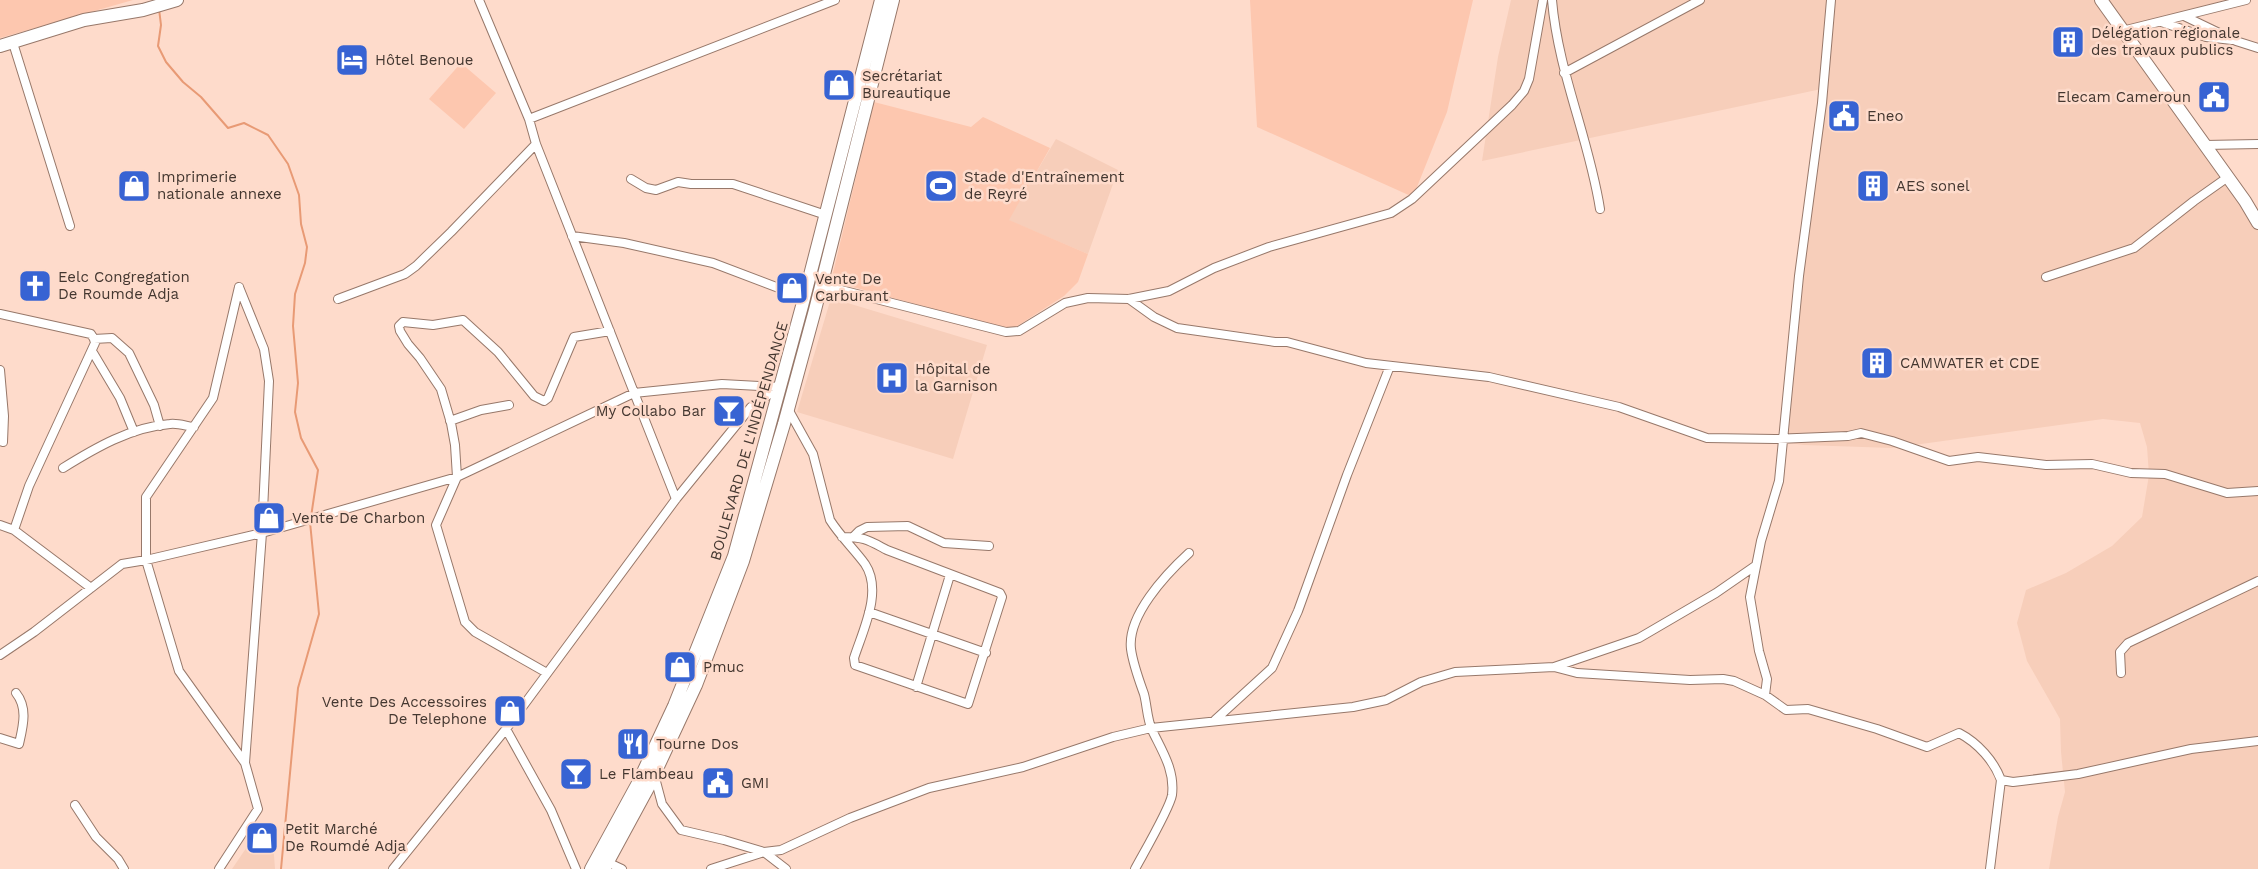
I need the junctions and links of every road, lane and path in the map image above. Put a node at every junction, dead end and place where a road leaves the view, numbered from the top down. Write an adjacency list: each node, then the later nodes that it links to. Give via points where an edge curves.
1 (479, 0): 19 (street)
2 (835, 0): 19 (street)
3 (880, 0): 26 (main road, BOULEVARD DE L'INDÉPENDANCE)
4 (893, 0): 31 (main road, BOULEVARD DE L'INDÉPENDANCE)
5 (1543, 0): 34 (street, via 1524,91 1412,199 1391,213 1269,247 1169,291)
6 (1551, 0): 18 (street)
7 (1700, 0): 18 (street)
8 (1831, 0): 49 (street)
9 (2101, 0): 14 (main road)
10 (2246, 0): 12 (street)
11 (173, 1): 16 (main road, via 84,20)
12 (2183, 15): 13 (street); 15 (street)
13 (2160, 21): 14 (street); 15 (street, via 2206,37)
14 (2122, 31): 22 (main road)
15 (2236, 40): 17 (street)
16 (6, 44): 28 (street)
17 (2258, 48)
18 (1564, 73): 25 (street, via 1596,180)
19 (529, 119): 20 (street)
20 (536, 144): 29 (street); 33 (street, via 416,266 405,274)
21 (2258, 144): 22 (street)
22 (2205, 145): 23 (main road)
23 (2228, 177): 27 (main road); 30 (street, via 2134,248)
24 (631, 179): 26 (street, via 656,190 678,182 733,184)
25 (1600, 209)
26 (825, 215): 32 (main road, BOULEVARD DE L'INDÉPENDANCE)
27 (2258, 223)
28 (70, 226)
29 (572, 236): 32 (street, via 713,263); 36 (street)
30 (2046, 277)
31 (819, 291): 34 (street, via 837,289 1006,332 1019,331 1065,303 1088,298); 44 (main road, BOULEVARD DE L'INDÉPENDANCE)
32 (805, 298): 41 (main road, BOULEVARD DE L'INDÉPENDANCE)
33 (339, 299)
34 (1129, 299): 39 (street, via 1177,328 1287,342)
35 (0, 314): 37 (street, via 91,334)
36 (610, 331): 42 (street); 45 (street, via 574,337 544,401 534,396 498,352 463,320 433,325 403,322 400,332 441,389)
37 (94, 339): 38 (street); 46 (street, via 112,338 129,353 154,405)
38 (92, 351): 48 (street, via 120,398); 56 (street, via 29,486)
39 (1390, 366): 49 (street, via 1489,377 1608,404 1707,438); 77 (street, via 1298,610 1272,668)
40 (0, 369): 50 (street, via 4,416 3,442)
41 (780, 389): 42 (street, via 722,384); 54 (street, via 751,407); 92 (main road, BOULEVARD DE L'INDÉPENDANCE, via 734,556 674,706)
42 (634, 393): 52 (street); 54 (street)
43 (509, 405): 45 (street)
44 (788, 410): 58 (street, via 813,454 830,520); 83 (main road, BOULEVARD DE L'INDÉPENDANCE, via 744,561 696,685)
45 (450, 421): 52 (street)
46 (159, 426): 47 (street); 48 (street)
47 (194, 427): 57 (street, via 213,398 239,287 264,349 269,381); 62 (street, via 146,497)
48 (134, 432): 51 (street, via 94,448)
49 (1782, 438): 53 (street, via 1861,433 1950,461 1978,457 2046,465 2092,465 2132,473 2165,474 2227,493); 63 (street, via 1778,488)
50 (0, 441)
51 (63, 468)
52 (457, 477): 57 (street); 72 (street, via 436,525 465,622 475,632)
53 (2258, 490)
54 (676, 500): 72 (street)
55 (0, 525): 56 (street)
56 (14, 530): 66 (street)
57 (262, 533): 62 (street); 82 (street)
58 (842, 537): 59 (street); 67 (street, via 870,574)
59 (854, 537): 60 (street, via 867,527 908,525 944,543); 64 (street)
60 (989, 546)
61 (1189, 553): 78 (street, via 1153,594 1133,627 1131,648)
62 (146, 560): 66 (street, via 122,564); 82 (street, via 179,672)
63 (1755, 566): 71 (street, via 1640,638); 76 (street, via 1750,597 1767,679)
64 (950, 575): 68 (street); 69 (street, via 997,591 1002,597)
65 (2258, 581): 73 (street, via 2128,643 2120,652)
66 (91, 588): 70 (street)
67 (869, 612): 68 (street); 74 (street, via 855,665)
68 (931, 634): 69 (street); 74 (street)
69 (986, 652): 74 (street, via 968,704)
70 (0, 655)
71 (1554, 667): 76 (street, via 1577,673 1723,679); 77 (street, via 1455,672 1421,682 1386,700 1353,707)
72 (548, 673): 79 (street)
73 (2121, 673)
74 (916, 687)
75 (16, 693): 80 (street, via 22,701 24,720 19,744)
76 (1765, 695): 84 (street, via 1786,710 1808,709 1928,747 1959,733 1970,738 1996,767)
77 (1215, 720): 78 (street)
78 (1151, 728): 86 (street, via 1023,767 929,788 781,850); 96 (street, via 1173,780 1172,797)
79 (506, 729): 90 (street); 91 (street, via 551,810)
80 (0, 738)
81 (2258, 741): 84 (street, via 2191,749 2078,774)
82 (245, 763): 89 (street, via 258,809)
83 (654, 774): 86 (street, via 662,804 681,830); 87 (main road, BOULEVARD DE L'INDÉPENDANCE)
84 (2001, 780): 97 (street)
85 (75, 805): 88 (street)
86 (764, 852): 94 (street); 95 (street)
87 (606, 866): 93 (street)
88 (124, 869)
89 (219, 869)
90 (393, 869)
91 (576, 869)
92 (591, 869)
93 (622, 869)
94 (711, 869)
95 (786, 869)
96 (1136, 869)
97 (1990, 869)

